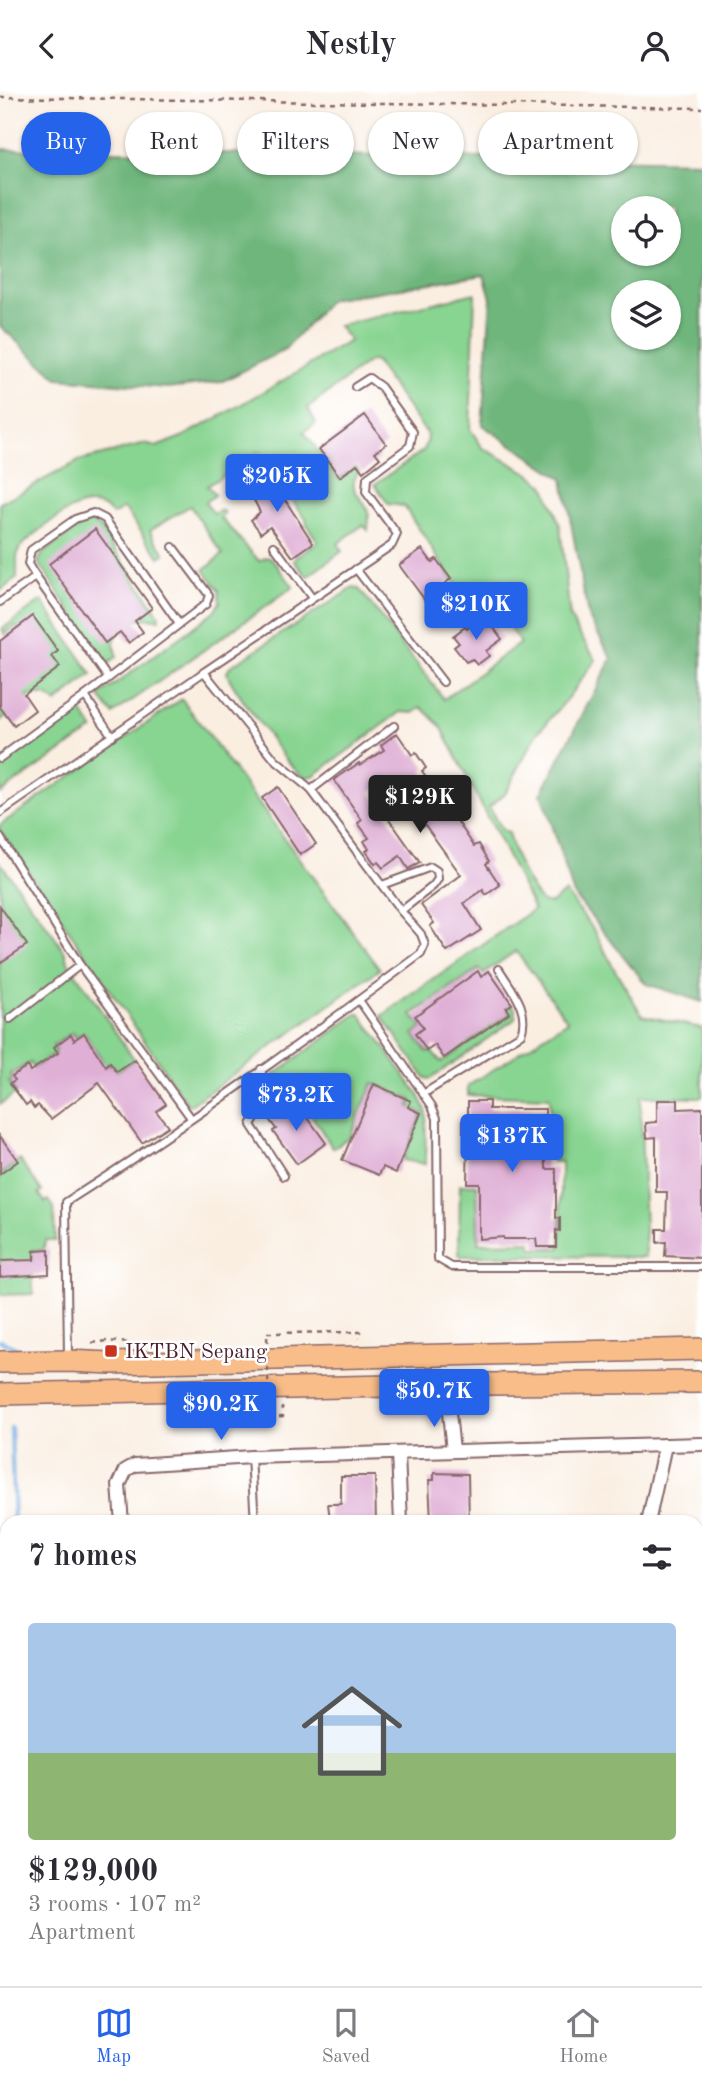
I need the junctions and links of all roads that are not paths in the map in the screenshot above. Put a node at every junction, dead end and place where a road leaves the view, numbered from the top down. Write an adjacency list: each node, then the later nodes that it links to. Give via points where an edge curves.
1 (355, 387): 4 (lane, via 369,378 381,387 412,432 410,446 367,478 366,492 397,534 392,545)
2 (274, 545): 6 (lane)
3 (173, 547): 8 (lane, via 208,595 206,604)
4 (356, 569): 6 (lane); 11 (lane)
5 (36, 577): 7 (lane); 8 (lane, via 28,564 31,550 75,519 93,513 105,519); 10 (lane)
6 (312, 598): 9 (lane)
7 (0, 603)
8 (179, 624): 10 (lane)
9 (204, 672): 14 (lane); 16 (lane, via 275,760)
10 (108, 678): 12 (lane)
11 (443, 682)
12 (86, 696): 14 (lane); 15 (lane)
13 (394, 726): 16 (lane)
14 (112, 736): 17 (lane)
15 (0, 758)
16 (311, 790): 19 (lane)
17 (0, 813)
18 (0, 837): 21 (lane)
19 (382, 885): 20 (lane); 20 (lane, via 431,867 437,871 433,886)
20 (401, 911): 23 (lane, via 421,934 425,945 421,954)
21 (80, 965): 24 (lane); 27 (lane)
22 (499, 969): 26 (lane, via 523,1007 521,1034)
23 (359, 1000): 25 (lane); 26 (lane)
24 (10, 1019)
25 (261, 1069): 27 (lane); 28 (lane, via 267,1097 251,1125)
26 (423, 1094): 29 (lane, via 437,1118 438,1259 452,1267)
27 (191, 1118): 31 (lane, via 66,1202)
28 (285, 1176)
29 (702, 1267)
30 (702, 1349): 31 (main road)
31 (68, 1361): 32 (main road)
32 (0, 1362)
33 (702, 1382): 34 (main road)
34 (488, 1384): 35 (main road); 37 (main road)
35 (401, 1386): 36 (main road); 37 (main road, via 424,1391)
36 (0, 1394)
37 (448, 1404): 40 (street)
38 (702, 1444): 39 (street)
39 (665, 1445): 40 (street); 46 (street)
40 (453, 1450): 41 (street)
41 (398, 1453): 42 (street); 45 (street)
42 (251, 1457): 43 (street, via 135,1465 126,1470 120,1485); 44 (lane)
43 (122, 1515)
44 (255, 1515)
45 (401, 1515)
46 (650, 1515)

